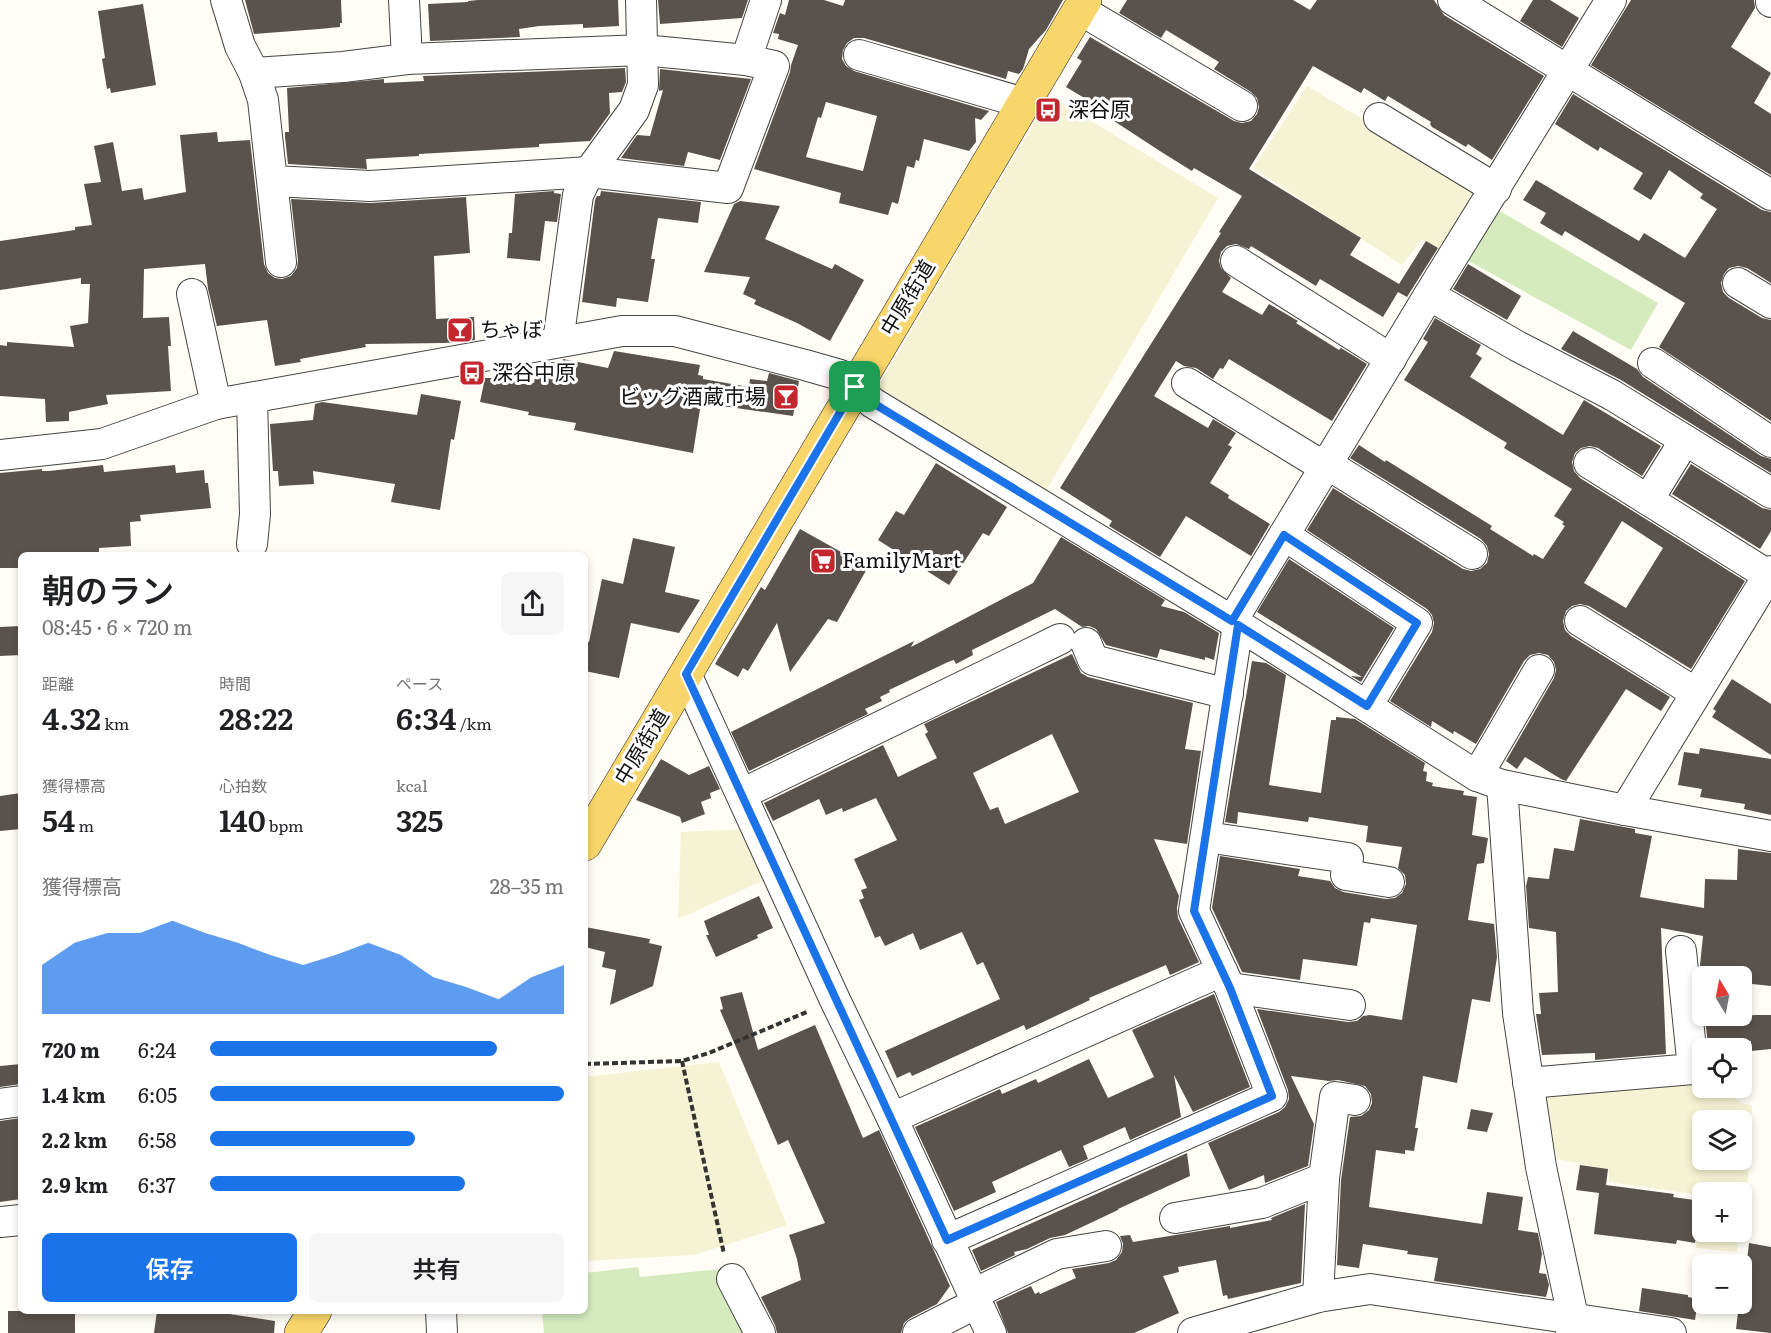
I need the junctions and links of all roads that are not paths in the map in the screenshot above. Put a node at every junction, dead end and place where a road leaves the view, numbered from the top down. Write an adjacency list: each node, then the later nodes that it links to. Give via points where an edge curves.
1 (226, 0): 13 (street, via 240,46)
2 (404, 0): 10 (street)
3 (641, 0): 8 (street)
4 (766, 0): 11 (street)
5 (1453, 0): 12 (street)
6 (1611, 0): 12 (street)
7 (1082, 4): 14 (main road, 中原街道); 15 (street)
8 (643, 50): 10 (street); 11 (street); 17 (street, via 643,85 634,110)
9 (859, 55): 14 (street)
10 (407, 59): 13 (street)
11 (746, 60): 17 (street, via 774,66 728,188)
12 (1568, 71): 19 (street); 20 (street)
13 (254, 73): 18 (street, via 263,100)
14 (1024, 103): 31 (main road, 中原街道)
15 (1241, 106)
16 (1379, 118): 19 (street)
17 (589, 172): 18 (street, via 370,186); 27 (street, via 578,195)
18 (273, 181): 22 (street)
19 (1496, 189): 25 (street)
20 (1771, 195)
21 (1236, 261): 28 (street)
22 (280, 263)
23 (1738, 283): 26 (street)
24 (192, 294): 33 (street)
25 (1429, 295): 28 (street); 34 (street, via 1612,395)
26 (1771, 303)
27 (558, 342): 31 (street, via 622,331 675,331 840,375); 32 (street)
28 (1391, 359): 38 (street)
29 (1653, 363): 35 (street)
30 (1187, 383): 38 (street, via 1313,460)
31 (855, 387): 46 (street, via 873,403); 48 (main road, 中原街道)
32 (252, 398): 33 (street); 42 (street)
33 (216, 404): 36 (street, via 102,444)
34 (1685, 440): 39 (street); 40 (street)
35 (1771, 442)
36 (0, 455)
37 (1589, 463): 40 (street)
38 (1327, 464): 41 (street); 43 (street)
39 (1771, 493)
40 (1648, 500): 44 (street)
41 (1284, 535): 46 (street); 51 (street, via 1417,623)
42 (252, 544)
43 (1472, 554)
44 (1770, 573): 49 (street)
45 (1580, 621): 49 (street)
46 (1235, 623): 50 (street); 51 (street)
47 (1539, 670): 52 (street)
48 (686, 674): 53 (street); 57 (main road, 中原街道)
49 (1696, 693): 54 (street)
50 (1228, 694): 53 (street, via 1093,660 1073,641); 56 (street)
51 (1367, 706): 52 (street)
52 (1489, 781): 54 (street); 62 (street)
53 (742, 794): 66 (street)
54 (1624, 810): 55 (street)
55 (1771, 836)
56 (1206, 837): 58 (street, via 1348,858 1346,875); 60 (street, via 1194,911)
57 (588, 839)
58 (1389, 882)
59 (1682, 949): 62 (street, via 1693,1069)
60 (1226, 980): 61 (street); 66 (street); 71 (street, via 1272,1096)
61 (1350, 1005)
62 (1528, 1083): 78 (street)
63 (1335, 1097): 67 (street)
64 (18, 1101): 65 (street)
65 (0, 1104)
66 (892, 1118): 71 (street)
67 (1324, 1178): 68 (street, via 1262,1203); 74 (street)
68 (1175, 1218)
69 (18, 1220): 70 (street)
70 (0, 1222)
71 (947, 1240): 75 (street)
72 (1106, 1246): 75 (street, via 1057,1254)
73 (732, 1279): 82 (street)
74 (1318, 1297): 78 (street, via 1370,1289); 79 (street)
75 (975, 1299): 83 (street); 84 (street)
76 (313, 1314): 80 (main road)
77 (441, 1314): 81 (street)
78 (1572, 1325): 85 (street)
79 (1195, 1332)
80 (301, 1333)
81 (442, 1333)
82 (760, 1333)
83 (918, 1333)
84 (991, 1333)
85 (1671, 1333)

